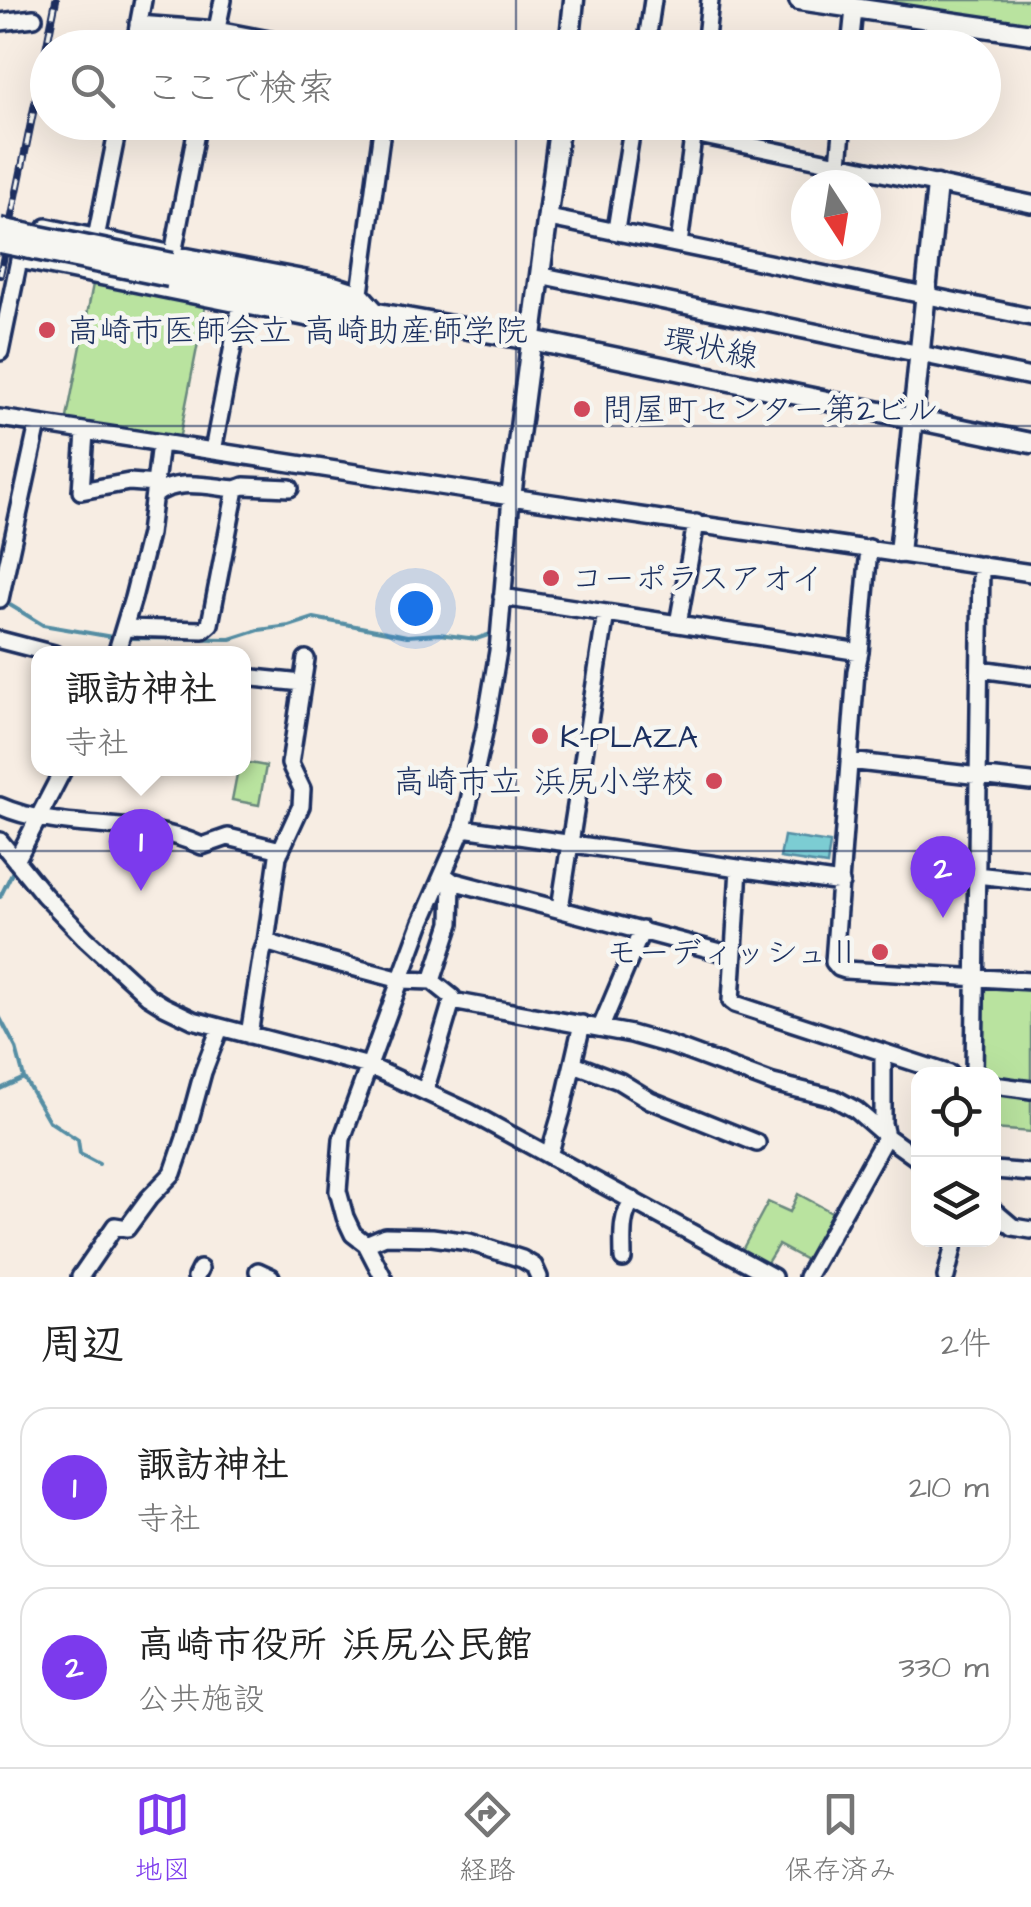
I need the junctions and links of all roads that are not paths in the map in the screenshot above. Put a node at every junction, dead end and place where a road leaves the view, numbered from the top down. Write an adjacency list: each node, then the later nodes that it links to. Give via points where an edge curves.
1 (142, 0): 10 (street)
2 (223, 0): 12 (street)
3 (574, 0): 13 (street)
4 (653, 0): 14 (street)
5 (710, 0): 15 (street)
6 (800, 0): 7 (street)
7 (854, 8): 16 (street); 17 (street)
8 (34, 18): 9 (street)
9 (0, 22)
10 (138, 24): 11 (street); 12 (street)
11 (137, 30)
12 (217, 30)
13 (570, 30)
14 (649, 30)
15 (706, 30)
16 (852, 30)
17 (1031, 34)
18 (115, 140): 33 (street)
19 (195, 140): 36 (street)
20 (381, 140): 38 (street)
21 (558, 140): 29 (street)
22 (631, 140): 32 (street)
23 (692, 140): 35 (street)
24 (744, 140): 26 (street)
25 (841, 140): 26 (street)
26 (839, 163): 27 (street)
27 (938, 185): 28 (street); 39 (street)
28 (1031, 204)
29 (549, 218): 32 (street); 37 (street)
30 (47, 226): 33 (street)
31 (0, 228): 36 (street, bridge)
32 (616, 230): 35 (street)
33 (96, 238): 36 (street)
34 (0, 243): 36 (street, bridge)
35 (679, 244): 39 (street)
36 (171, 265): 38 (street); 41 (street, 環状線, via 327,310)
37 (539, 275): 43 (street); 45 (street)
38 (360, 293): 41 (street)
39 (926, 294): 42 (street); 45 (street)
40 (241, 304): 41 (street, via 356,323); 44 (street, via 19,260); 53 (street)
41 (378, 313): 43 (street, 環状線)
42 (1031, 318)
43 (531, 340): 48 (street, 環状線); 57 (street)
44 (0, 352)
45 (919, 353): 46 (street); 48 (street)
46 (1031, 377)
47 (0, 418): 49 (street)
48 (912, 418): 52 (street, 環状線); 60 (street)
49 (38, 424): 50 (street); 64 (street)
50 (85, 432): 51 (street); 56 (street, via 81,491 129,482)
51 (160, 443): 53 (street); 56 (street)
52 (1031, 443)
53 (213, 451): 57 (street)
54 (290, 488): 55 (street)
55 (236, 489): 56 (street); 67 (street, via 210,624 202,630)
56 (155, 490): 67 (street)
57 (511, 497): 58 (street); 63 (street)
58 (696, 522): 59 (street); 66 (street)
59 (869, 548): 60 (street); 71 (street)
60 (899, 552): 61 (street)
61 (980, 566): 62 (street); 73 (street)
62 (1031, 572)
63 (502, 597): 65 (street); 83 (street, via 491,696)
64 (0, 600)
65 (606, 613): 66 (street); 85 (street)
66 (678, 624): 71 (street)
67 (124, 628): 69 (street)
68 (0, 640): 70 (street)
69 (118, 646)
70 (31, 648)
71 (860, 652): 77 (street)
72 (306, 658): 76 (street)
73 (980, 669): 74 (street); 79 (street)
74 (1031, 676)
75 (251, 678): 76 (street)
76 (302, 684): 86 (street, via 290,764 302,806)
77 (849, 761): 79 (street); 92 (street)
78 (60, 776): 82 (street)
79 (978, 776): 80 (street); 89 (street)
80 (1031, 782)
81 (0, 806): 82 (street)
82 (39, 817): 86 (street, via 202,846 228,837); 87 (street)
83 (463, 828): 85 (street); 90 (street)
84 (0, 840): 87 (street)
85 (571, 844): 88 (street); 93 (street)
86 (281, 850): 95 (street)
87 (16, 861): 104 (street, via 148,996)
88 (738, 868): 92 (street); 96 (street)
89 (976, 874): 91 (street); 97 (street)
90 (448, 878): 93 (street); 98 (street, via 421,924); 99 (street, via 451,922)
91 (1031, 881)
92 (841, 883): 97 (street, via 833,958 839,968)
93 (560, 908): 94 (street)
94 (642, 930): 96 (street); 103 (street)
95 (266, 942): 98 (street); 105 (street)
96 (732, 954): 106 (street, via 729,995 735,1004)
97 (975, 977): 100 (street); 110 (street)
98 (401, 980): 99 (street); 108 (street)
99 (432, 981): 101 (street)
100 (1031, 981)
101 (452, 1000): 102 (street); 113 (street)
102 (582, 1024): 103 (street); 107 (street)
103 (601, 1027): 114 (street, via 834,1098)
104 (220, 1028): 105 (street); 126 (street, via 170,1177 127,1228 115,1226)
105 (249, 1035): 108 (street)
106 (883, 1053): 109 (street); 114 (street)
107 (574, 1064): 115 (street); 116 (street)
108 (369, 1066): 113 (street); 123 (street, via 342,1138 338,1190 353,1234)
109 (928, 1067)
110 (974, 1067)
111 (1001, 1086): 112 (street)
112 (1031, 1090)
113 (425, 1091): 116 (street)
114 (886, 1136): 117 (street); 130 (street)
115 (757, 1143)
116 (549, 1155): 120 (street)
117 (915, 1157)
118 (1001, 1171): 119 (street)
119 (1031, 1174)
120 (633, 1200): 125 (street, via 623,1218); 129 (street)
121 (1001, 1218): 122 (street)
122 (1031, 1230)
123 (366, 1244): 127 (street); 128 (street, via 385,1236 469,1242 522,1258)
124 (954, 1247): 131 (street)
125 (623, 1259)
126 (80, 1277)
127 (383, 1277)
128 (539, 1277)
129 (773, 1277)
130 (807, 1277)
131 (946, 1277)

